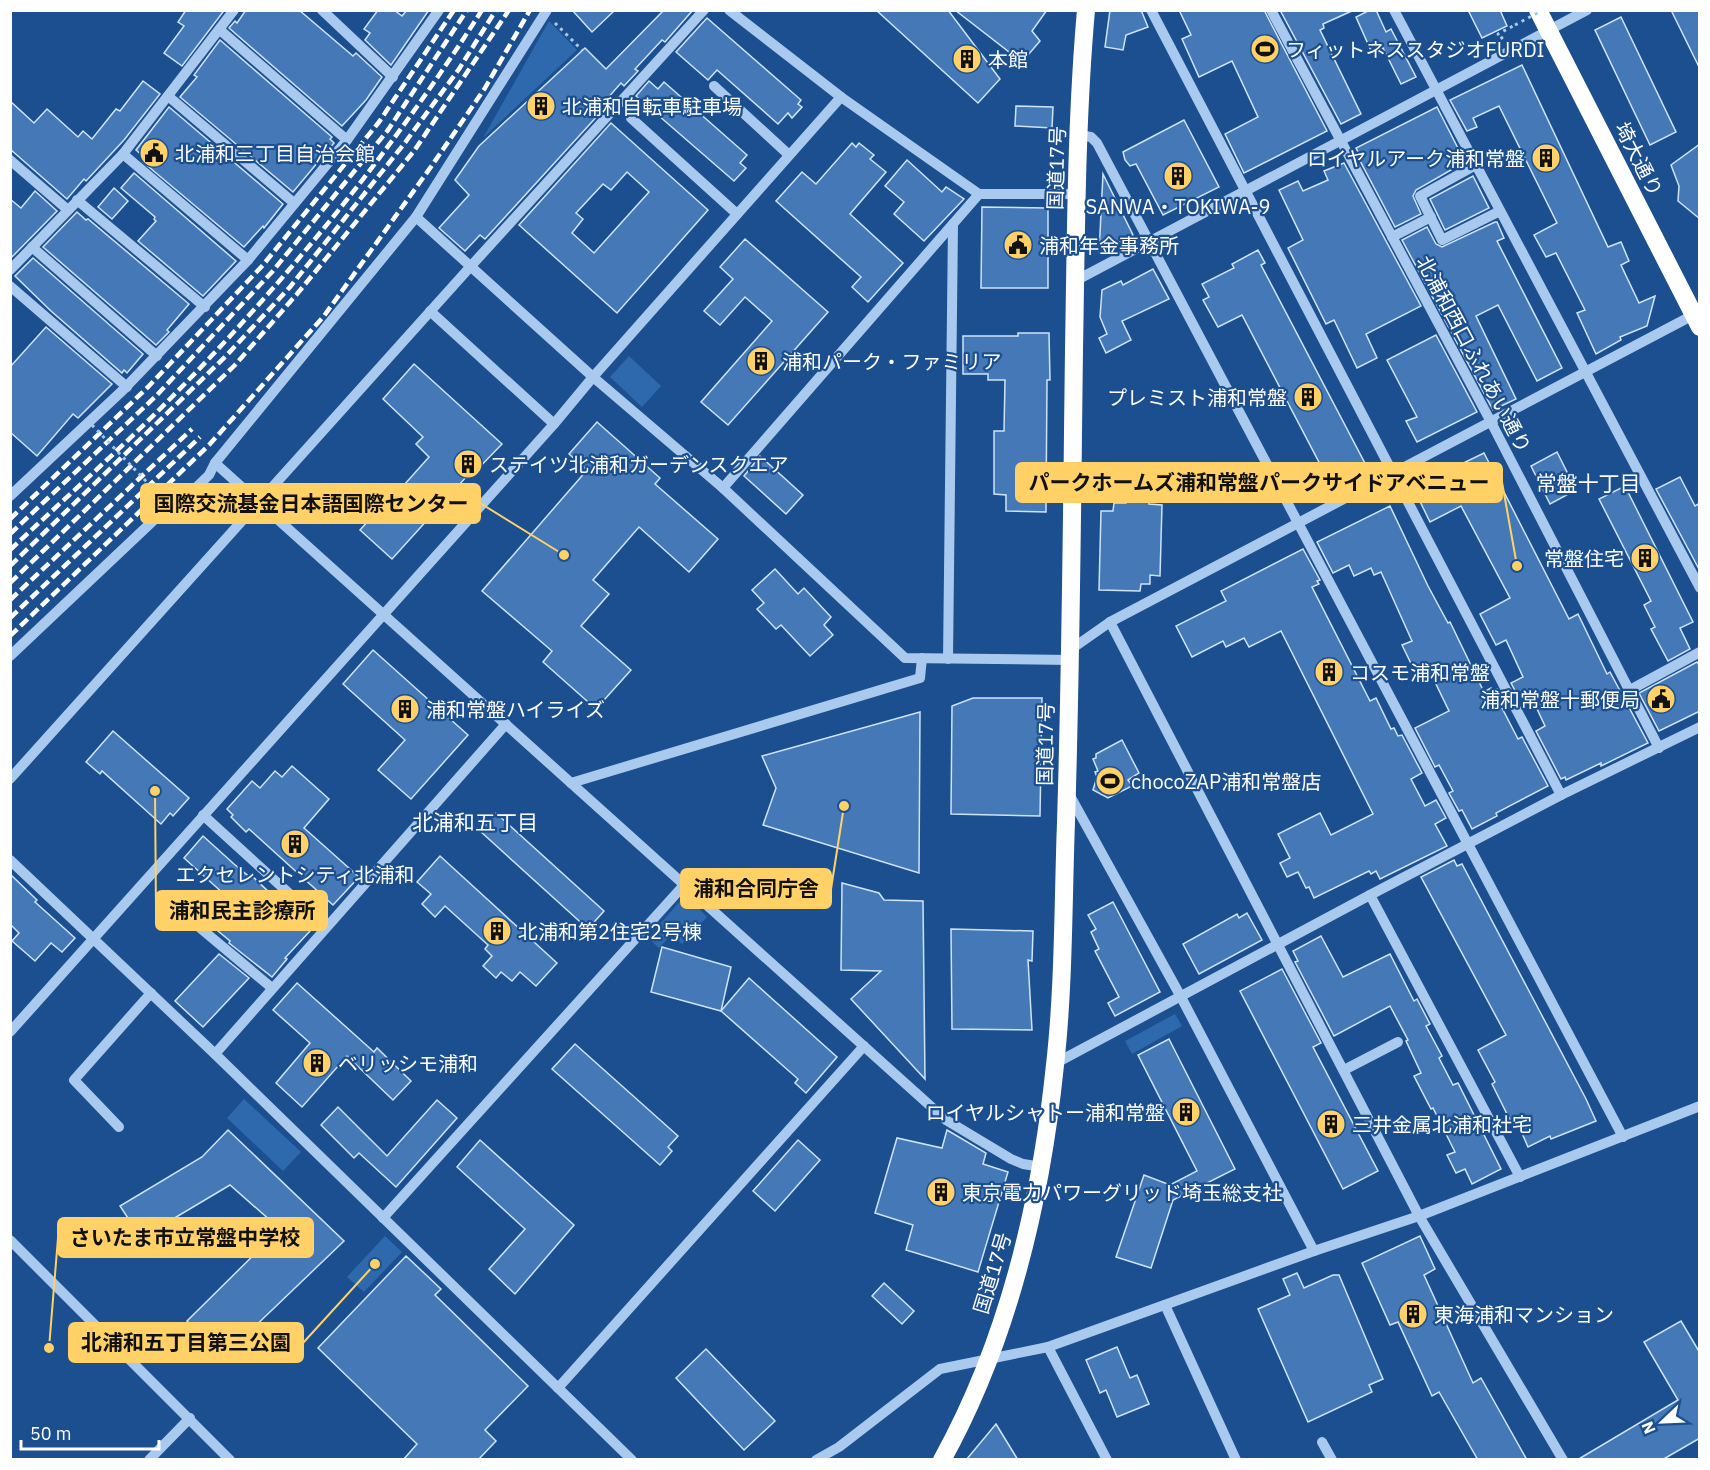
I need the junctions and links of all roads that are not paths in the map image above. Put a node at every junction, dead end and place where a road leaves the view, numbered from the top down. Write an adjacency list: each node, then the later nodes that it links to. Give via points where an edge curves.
1 (234, 10): 13 (street)
2 (322, 10): 15 (street)
3 (439, 10): 15 (street)
4 (704, 10): 43 (street)
5 (729, 10): 19 (street)
6 (1086, 10): 21 (highway, 国道17号)
7 (1151, 10): 28 (street)
8 (1271, 10): 23 (street, 北浦和西口ふれあい通り)
9 (1394, 10): 17 (street)
10 (1538, 10): 14 (highway, 埼大通り)
11 (1587, 10): 14 (street)
12 (546, 12): 36 (street)
13 (220, 30): 18 (street); 22 (street)
14 (1549, 32): 17 (street); 49 (highway, 埼大通り)
15 (393, 78): 22 (street)
16 (714, 86): 25 (street)
17 (1437, 91): 23 (street); 27 (street)
18 (168, 96): 24 (street); 32 (street)
19 (841, 97): 25 (street); 29 (street)
20 (632, 118): 35 (street)
21 (1079, 135): 30 (highway, 国道17号); 40 (street, via 1091,137 1097,143)
22 (347, 140): 32 (street)
23 (1341, 141): 28 (street); 39 (street, 北浦和西口ふれあい通り)
24 (123, 154): 31 (street); 42 (street)
25 (789, 155): 35 (street)
26 (10, 160): 33 (street)
27 (1476, 165): 34 (street); 37 (street, via 1420,196)
28 (1246, 191): 40 (street); 57 (street)
29 (979, 194): 30 (street); 38 (street)
30 (1077, 194): 45 (highway, 国道17号)
31 (77, 200): 33 (street); 47 (street)
32 (294, 203): 42 (street)
33 (68, 210): 41 (street)
34 (1500, 211): 37 (street, via 1442,240); 51 (street)
35 (737, 214): 52 (street)
36 (416, 217): 43 (street); 56 (street)
37 (1431, 217): 39 (street)
38 (953, 224): 58 (street); 69 (street)
39 (1392, 237): 54 (street, 北浦和西口ふれあい通り)
40 (1150, 241): 45 (street); 61 (street)
41 (32, 247): 44 (street); 50 (street)
42 (248, 260): 47 (street)
43 (471, 266): 48 (street); 52 (street)
44 (10, 270)
45 (1075, 281): 66 (highway, 国道17号)
46 (10, 286): 53 (street)
47 (205, 307): 50 (street)
48 (430, 311): 55 (street); 60 (street)
49 (1697, 318): 51 (street)
50 (157, 356): 53 (street)
51 (1585, 372): 54 (street); 62 (street)
52 (593, 377): 55 (street); 58 (street)
53 (127, 387): 59 (street)
54 (1491, 422): 57 (street); 70 (street, 北浦和西口ふれあい通り)
55 (554, 424): 63 (street)
56 (215, 463): 60 (street); 67 (street, via 209,475 174,509 156,518)
57 (1393, 473): 61 (street); 77 (street)
58 (723, 488): 68 (street, via 905,658)
59 (10, 496)
60 (260, 502): 63 (street); 74 (street)
61 (1299, 523): 64 (street); 79 (street)
62 (1700, 588)
63 (383, 614): 71 (street); 78 (street)
64 (1110, 622): 66 (street); 86 (street)
65 (1700, 652): 70 (street)
66 (1070, 655): 69 (street); 76 (highway, 国道17号)
67 (10, 656)
68 (922, 658): 69 (street); 75 (street, via 920,678)
69 (948, 659)
70 (1630, 690): 73 (street, 北浦和西口ふれあい通り)
71 (506, 724): 75 (street); 84 (street)
72 (1700, 727): 73 (street)
73 (1659, 748): 77 (street)
74 (10, 779)
75 (571, 783): 81 (street)
76 (1067, 789): 89 (street); 94 (highway, 国道17号)
77 (1561, 795): 79 (street)
78 (203, 815): 84 (street); 85 (street)
79 (1467, 844): 82 (street); 98 (street)
80 (10, 860): 85 (street)
81 (684, 885): 92 (street); 102 (street)
82 (1370, 895): 86 (street); 100 (street)
83 (194, 922): 87 (street)
84 (326, 927): 87 (street)
85 (93, 939): 88 (street); 90 (street)
86 (1278, 943): 89 (street); 95 (street)
87 (272, 988): 93 (street)
88 (151, 993): 93 (street); 97 (street, via 74,1080)
89 (1181, 997): 94 (street); 104 (street)
90 (10, 1032)
91 (1398, 1042): 95 (street)
92 (864, 1046): 99 (street, via 946,1120 1011,1159); 108 (street)
93 (214, 1054): 102 (street)
94 (1056, 1063): 99 (highway, 国道17号)
95 (1344, 1070): 101 (street)
96 (1700, 1106): 98 (street)
97 (119, 1127)
98 (1623, 1137): 100 (street)
99 (1042, 1167): 107 (highway, 国道17号, via 1028,1234)
100 (1520, 1177): 101 (street)
101 (1419, 1216): 104 (street); 119 (street)
102 (383, 1218): 108 (street)
103 (10, 1240): 109 (street)
104 (1314, 1251): 105 (street)
105 (1165, 1305): 106 (street); 117 (street)
106 (1048, 1347): 107 (street); 116 (street)
107 (988, 1359): 114 (street, via 940,1369 839,1447); 115 (highway, 国道17号)
108 (558, 1388): 113 (street)
109 (190, 1418): 111 (street); 112 (street)
110 (1322, 1442): 118 (street)
111 (149, 1460)
112 (230, 1460)
113 (632, 1460)
114 (816, 1460)
115 (942, 1460)
116 (1107, 1460)
117 (1236, 1460)
118 (1332, 1460)
119 (1563, 1460)

